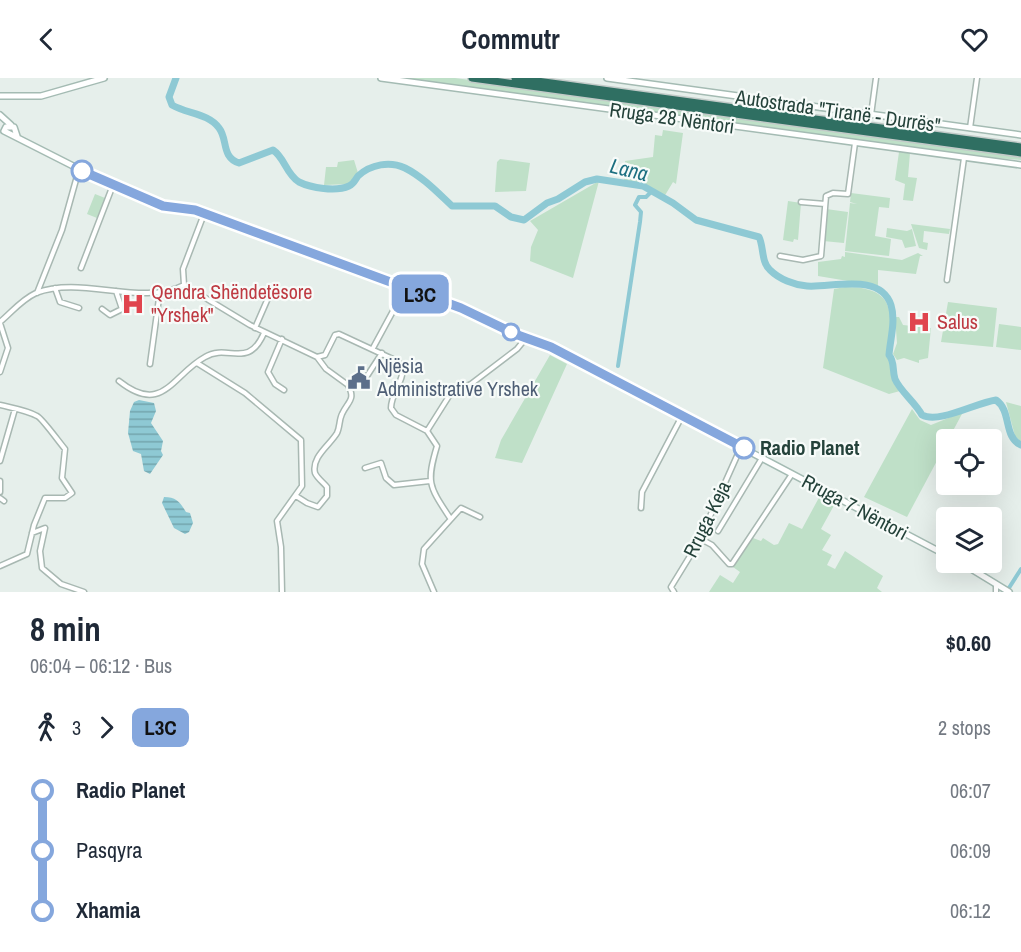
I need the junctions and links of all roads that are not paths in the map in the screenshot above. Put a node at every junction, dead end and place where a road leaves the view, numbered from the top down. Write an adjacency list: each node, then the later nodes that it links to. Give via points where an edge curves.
1 (104, 78): 10 (main road, via 41,96)
2 (381, 78): 16 (main road, Rruga 28 Nëntori)
3 (472, 78): 18 (highway, Autostrada "Tiranë - Durrës")
4 (515, 78): 17 (highway, Autostrada "Tiranë - Durrës")
5 (607, 78): 9 (main road)
6 (662, 78): 9 (street)
7 (876, 78): 11 (street)
8 (977, 78): 14 (street)
9 (660, 86): 11 (main road)
10 (0, 96)
11 (871, 115): 14 (main road)
12 (2, 116): 13 (main road)
13 (5, 128): 21 (main road, via 17,130 16,136)
14 (970, 129): 15 (main road)
15 (1021, 135)
16 (855, 143): 19 (main road, Rruga 28 Nëntori); 24 (street, via 848,194 831,193)
17 (1021, 147)
18 (1021, 153)
19 (964, 158): 20 (main road, Rruga 28 Nëntori); 28 (street)
20 (1021, 165)
21 (79, 169): 22 (main road); 34 (street, via 62,230)
22 (113, 185): 25 (main road, via 163,206); 27 (street)
23 (801, 202): 24 (street)
24 (825, 204): 26 (street, via 821,256 803,260)
25 (204, 214): 29 (street, via 183,269); 42 (main road, Rruga 7 Nëntori, via 461,308)
26 (780, 256)
27 (81, 267)
28 (947, 280)
29 (184, 285): 33 (street); 39 (street)
30 (54, 288): 32 (street); 34 (street); 36 (street, via 60,302)
31 (272, 289): 39 (street)
32 (116, 291): 33 (street); 37 (street, via 122,309 110,315)
33 (160, 291): 47 (street)
34 (37, 293): 38 (street)
35 (399, 300): 43 (street)
36 (80, 308)
37 (102, 309)
38 (0, 323): 48 (street, via 8,348)
39 (255, 328): 40 (street)
40 (264, 332): 41 (street); 46 (street, via 250,352 208,356)
41 (282, 339): 45 (street); 51 (street, via 268,372 275,384)
42 (529, 339): 54 (main road, Rruga 7 Nëntori); 55 (street, via 471,384 451,393)
43 (373, 348): 44 (street); 45 (street, via 336,334 325,355)
44 (382, 353): 50 (street, via 365,379); 55 (street, via 403,366 391,400 393,412)
45 (317, 357): 50 (street)
46 (197, 363): 49 (street, via 159,394 135,391); 64 (street, via 245,393 300,436 303,480)
47 (150, 364)
48 (0, 372)
49 (119, 381)
50 (348, 385): 64 (street, via 353,395 351,402 332,442 320,453 316,468 316,475 328,490 327,496 318,507)
51 (285, 390)
52 (0, 405): 53 (street)
53 (15, 409): 58 (street); 69 (street, via 40,418 64,449 62,478 72,493 65,498 44,500)
54 (682, 416): 56 (main road, Rruga 7 Nëntori); 65 (street, via 642,492)
55 (427, 431): 62 (street, via 437,446)
56 (741, 447): 57 (main road, Rruga 7 Nëntori); 70 (street, Rruga Keja)
57 (762, 458): 60 (main road, Rruga 7 Nëntori); 68 (street)
58 (0, 461)
59 (365, 468): 62 (street, via 380,463 394,485)
60 (792, 474): 70 (street, via 732,564); 71 (main road, Rruga 7 Nëntori)
61 (0, 481): 63 (street)
62 (430, 481): 67 (street)
63 (0, 492)
64 (296, 496): 78 (street, via 278,521)
65 (641, 508)
66 (480, 517): 67 (street, via 461,508)
67 (450, 518): 79 (street, via 424,549 422,564)
68 (718, 531)
69 (32, 534): 72 (street, via 27,554); 77 (street, via 45,528 40,550 42,568 61,584)
70 (699, 537): 76 (street, Rruga Keja)
71 (936, 550)
72 (0, 566)
73 (979, 573): 74 (main road)
74 (996, 583): 75 (main road); 80 (street)
75 (1006, 590)
76 (672, 591)
77 (84, 592)
78 (282, 592)
79 (434, 592)
80 (996, 592)

